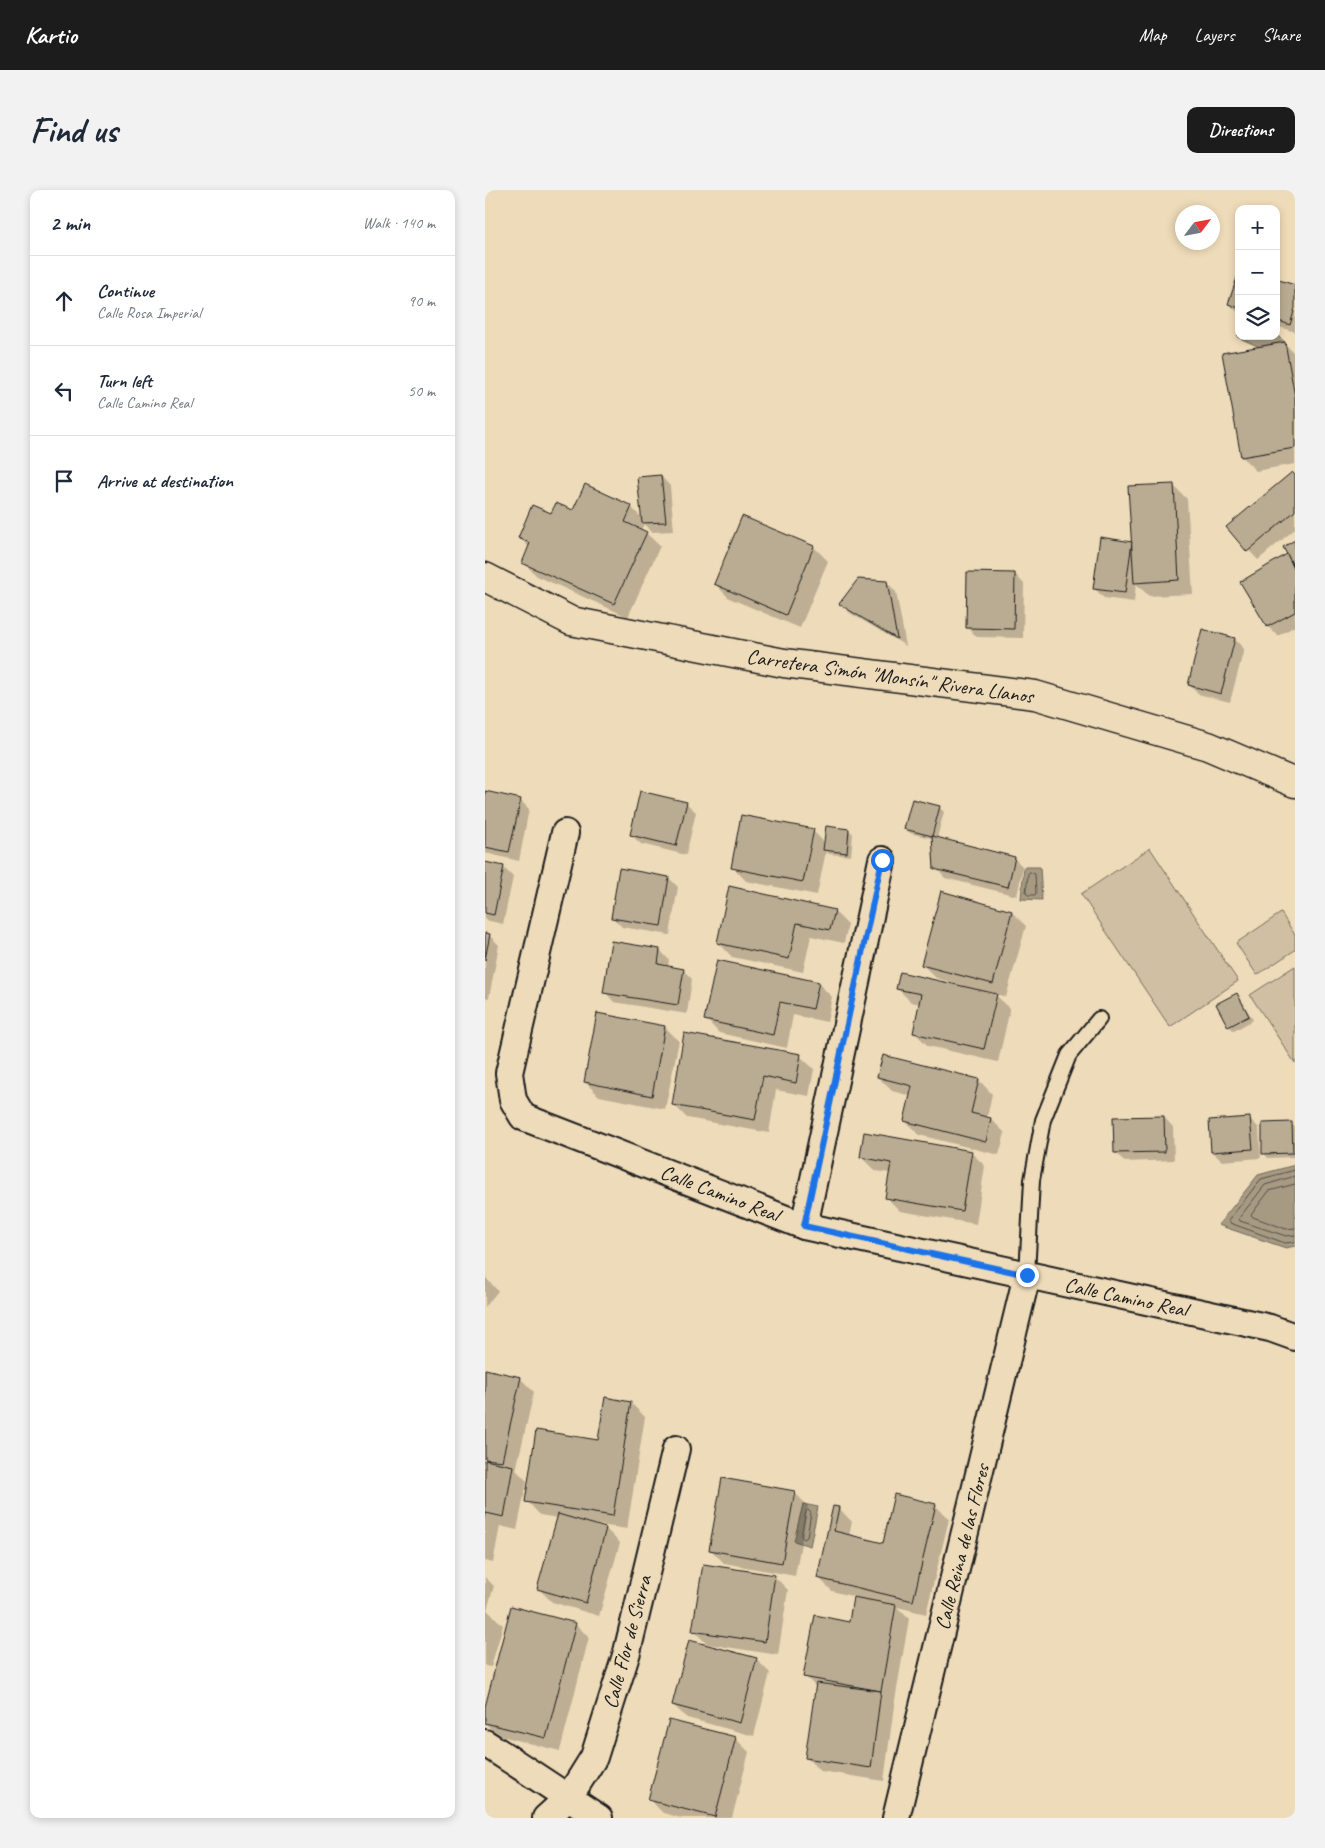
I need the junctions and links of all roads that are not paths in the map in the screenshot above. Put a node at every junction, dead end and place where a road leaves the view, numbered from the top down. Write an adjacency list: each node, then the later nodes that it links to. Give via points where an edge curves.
1 (490, 582): 2 (street, Carretera Simón "Monsín" Rivera Llanos, via 571,621 784,663 1035,696 1208,746)
2 (1295, 783)
3 (565, 834): 6 (street, Calle Camino Real, via 509,1073 513,1100 523,1117)
4 (882, 860): 6 (street)
5 (1099, 1019): 7 (lane, via 1069,1055 1043,1120 1033,1180)
6 (804, 1226): 7 (street, Calle Camino Real)
7 (1027, 1275): 8 (street, Calle Camino Real, via 1270,1328); 14 (street, Calle Reina de las Flores)
8 (1295, 1337)
9 (676, 1449): 11 (street, Calle Flor de Sierra, via 621,1671 594,1757)
10 (485, 1743): 11 (street)
11 (569, 1797): 12 (street, Calle Flor de Sierra); 13 (street)
12 (546, 1818)
13 (599, 1818)
14 (896, 1818)

